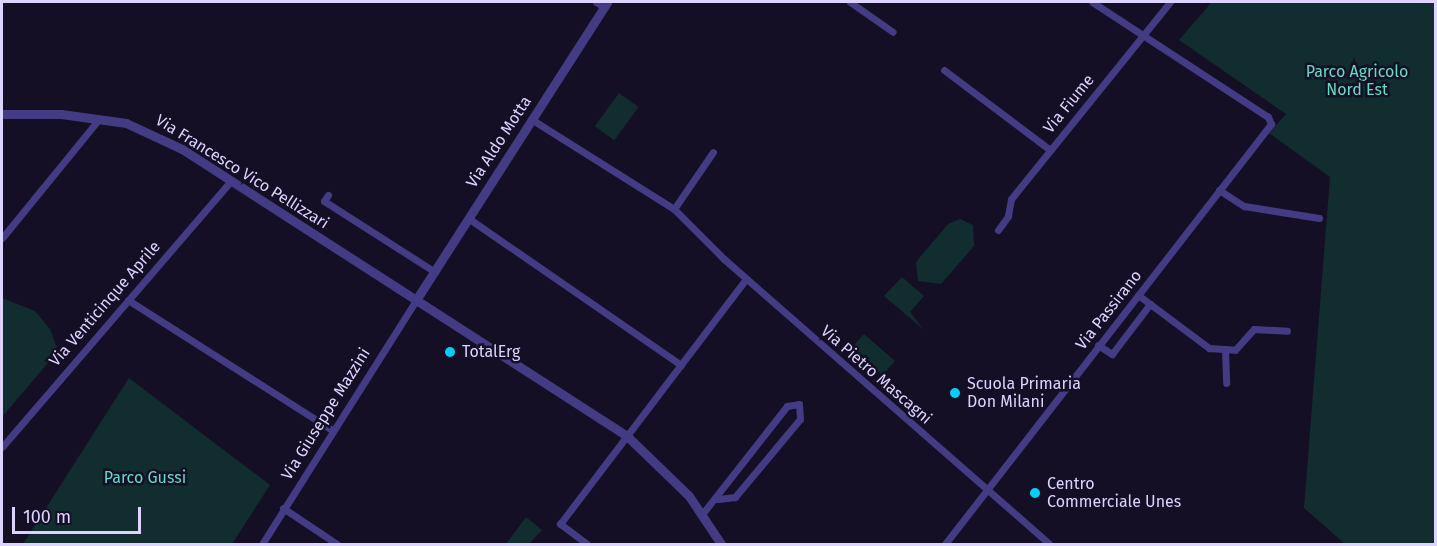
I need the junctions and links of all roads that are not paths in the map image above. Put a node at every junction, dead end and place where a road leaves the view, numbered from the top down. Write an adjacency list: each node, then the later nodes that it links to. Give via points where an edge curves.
1 (850, 2): 5 (street)
2 (1092, 2): 6 (street)
3 (1170, 2): 6 (street, Via Fiume)
4 (603, 3): 10 (street, Via Aldo Motta)
5 (893, 32)
6 (1142, 35): 11 (street, Via Fiume); 14 (street, Via Passirano, via 1271,120)
7 (944, 70): 11 (street, Via Fiume)
8 (2, 114): 9 (street, Via Francesco Vico Pellizzari)
9 (99, 119): 13 (street, Via Francesco Vico Pellizzari, via 140,127); 20 (street)
10 (531, 119): 16 (street, Via Pietro Mascagni); 17 (street, Via Aldo Motta)
11 (1049, 149): 19 (street, via 1011,199 1008,216)
12 (712, 152): 16 (street)
13 (231, 181): 24 (street, Via Venticinque Aprile); 25 (street, Via Francesco Vico Pellizzari)
14 (1219, 190): 18 (street, via 1244,206); 23 (street, Via Passirano)
15 (328, 195): 21 (street, via 324,201)
16 (674, 209): 22 (street, Via Pietro Mascagni)
17 (468, 218): 21 (street, Via Aldo Motta); 30 (street)
18 (1319, 218)
19 (998, 230)
20 (2, 238)
21 (435, 272): 25 (street, Via Aldo Motta)
22 (746, 279): 30 (street); 35 (street, Via Pietro Mascagni)
23 (1138, 295): 26 (street); 28 (street, Via Passirano)
24 (128, 300): 32 (street); 34 (street, Via Venticinque Aprile)
25 (416, 300): 32 (street, Via Giuseppe Mazzini); 33 (street, Via Francesco Vico Pellizzari)
26 (1150, 304): 28 (street, via 1112,354); 29 (street, via 1209,348)
27 (1287, 331): 29 (street, via 1254,329 1235,350)
28 (1098, 345): 35 (street, Via Passirano)
29 (1225, 349): 31 (street)
30 (681, 365): 33 (street)
31 (1226, 383)
32 (332, 430): 37 (street, Via Giuseppe Mazzini)
33 (627, 436): 38 (street, Via Francesco Vico Pellizzari); 41 (street, via 560,524)
34 (2, 447)
35 (988, 490): 43 (street, Via Passirano); 44 (street, Via Pietro Mascagni, via 1012,517)
36 (718, 499): 36 (street, via 720,487 787,406 800,404 800,419 735,497); 38 (street)
37 (283, 508): 39 (street, Via Giuseppe Mazzini); 40 (street)
38 (703, 513): 42 (street, Via Francesco Vico Pellizzari)
39 (262, 544)
40 (337, 544)
41 (587, 544)
42 (721, 544)
43 (945, 544)
44 (1049, 544)

